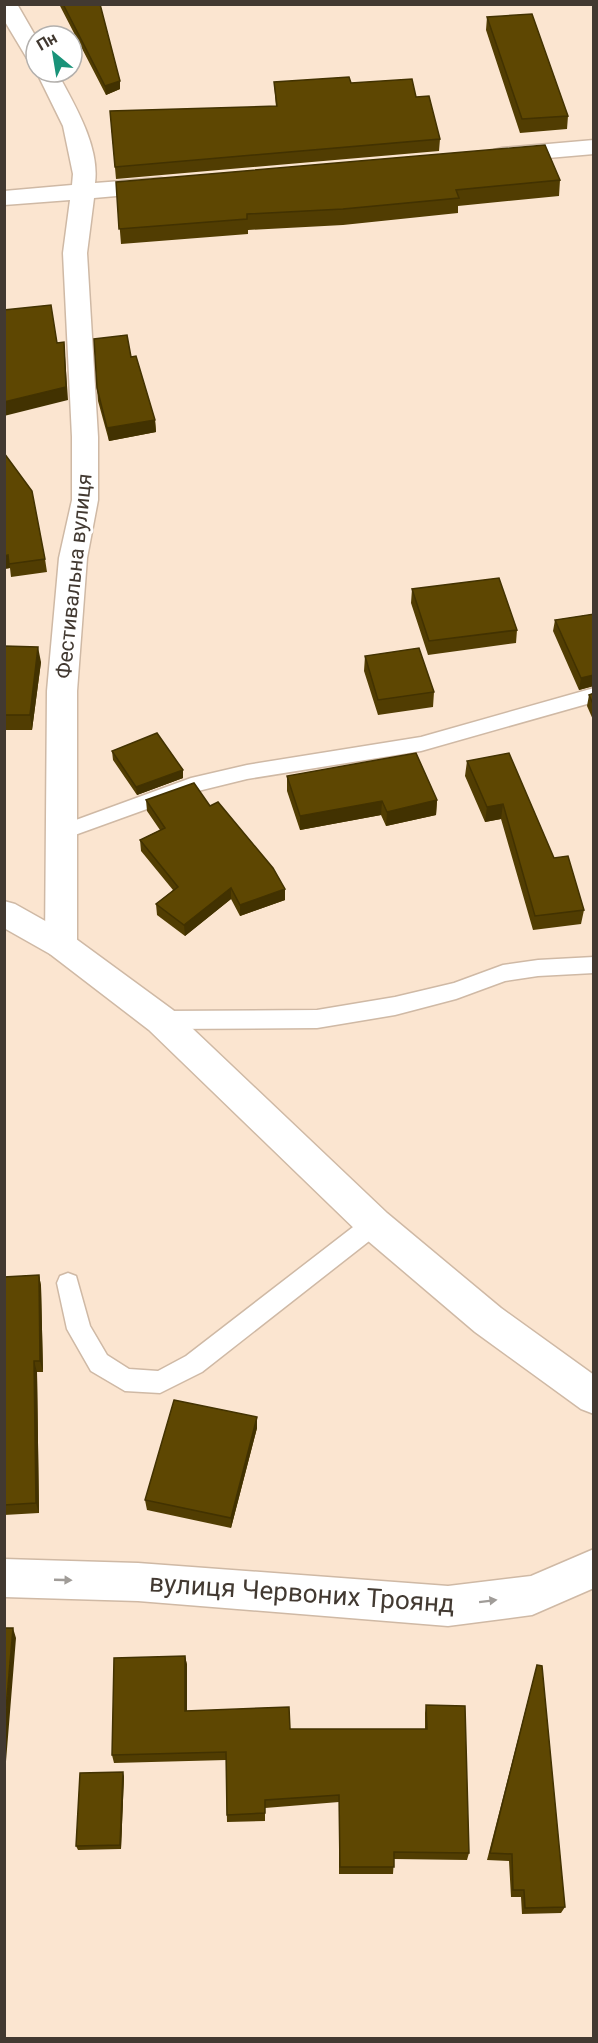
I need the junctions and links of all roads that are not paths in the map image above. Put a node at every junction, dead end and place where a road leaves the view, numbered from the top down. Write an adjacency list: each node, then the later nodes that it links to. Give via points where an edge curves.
1 (6, 4): 2 (street)
2 (24, 35)
3 (52, 84): 7 (street, Фестивальна вулиця, via 74,126 85,174)
4 (594, 147): 5 (street)
5 (475, 157)
6 (179, 183): 7 (street)
7 (83, 191): 8 (street); 10 (street, Фестивальна вулиця, via 75,253 85,500 73,558 62,691)
8 (4, 198)
9 (594, 695): 10 (lane, via 421,744 190,784)
10 (61, 833): 12 (street, Фестивальна вулиця)
11 (4, 913): 12 (street)
12 (62, 945): 14 (street)
13 (594, 965): 14 (lane, via 503,974 395,1006 317,1019)
14 (160, 1020): 15 (street)
15 (374, 1224): 16 (lane, via 194,1364 160,1382 125,1380 99,1363 79,1329); 17 (street, via 488,1320)
16 (68, 1283)
17 (594, 1397)
18 (594, 1568): 19 (street, вулиця Червоних Троянд, one-way to 18, via 138,1582 448,1606 532,1595)
19 (4, 1578)

